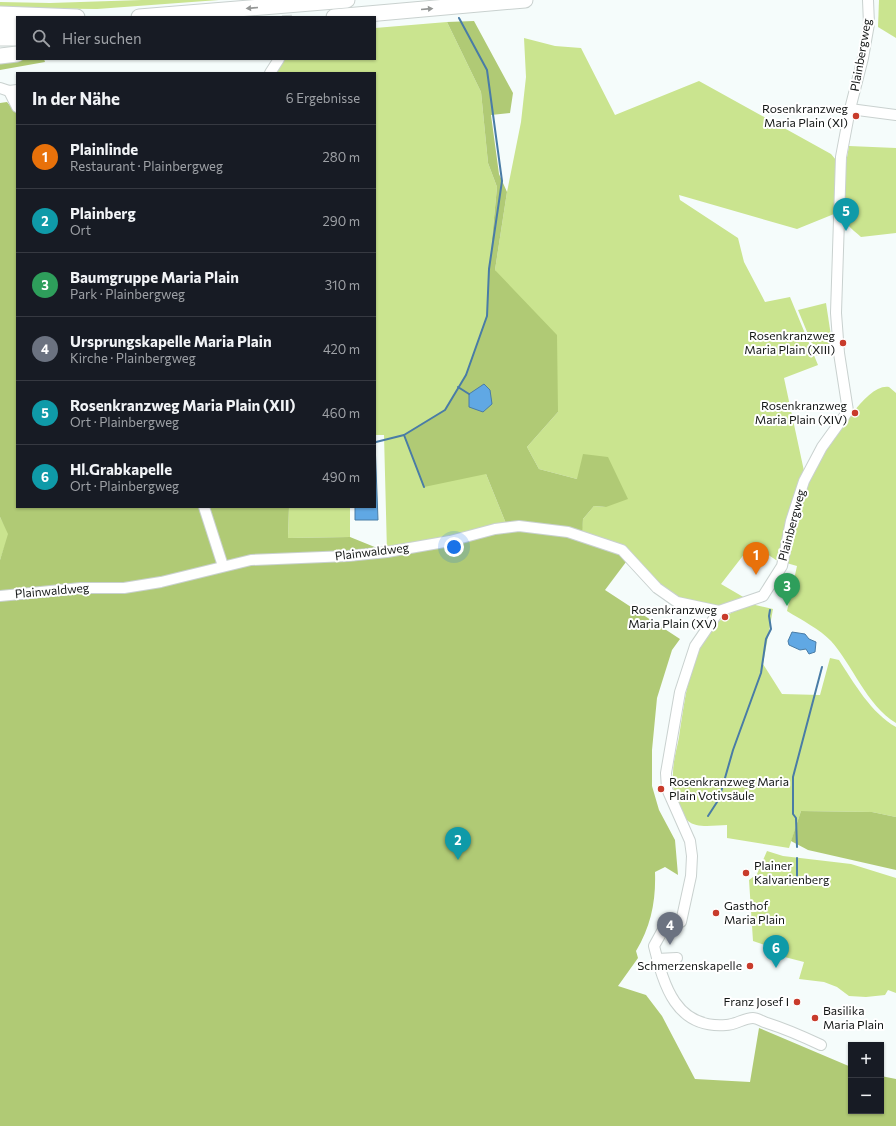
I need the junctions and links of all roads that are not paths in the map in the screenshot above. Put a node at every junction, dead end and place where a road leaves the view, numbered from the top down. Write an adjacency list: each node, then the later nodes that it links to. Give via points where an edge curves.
1 (347, 0): 6 (highway, one-way to 6)
2 (525, 0): 7 (highway, one-way to 2)
3 (868, 0): 18 (street, Plainbergweg, via 868,24 863,58)
4 (0, 14): 5 (highway)
5 (51, 16)
6 (151, 16)
7 (345, 16)
8 (16, 26): 9 (highway)
9 (0, 27)
10 (0, 38): 11 (highway)
11 (16, 38)
12 (16, 54): 13 (highway)
13 (0, 56)
14 (278, 60): 15 (street)
15 (271, 72)
16 (9, 90): 17 (street)
17 (16, 105)
18 (850, 109): 19 (street); 23 (street, Plainbergweg, via 841,157 839,278 836,306 839,353 848,411 822,447 804,481 791,521 782,566 763,596)
19 (896, 115)
20 (204, 508): 21 (street)
21 (223, 566): 22 (street, Plainwaldweg, via 161,582 124,588 81,588); 23 (street, Plainwaldweg, via 251,560 387,552 507,526 519,526 568,532 622,550 657,588 677,602)
22 (0, 596)
23 (719, 611): 25 (street, via 695,646 680,692 668,755 667,789 690,841 691,876 681,922 665,926 659,934 654,946)
24 (677, 958): 25 (street)
25 (657, 959): 26 (street, via 672,1000 690,1017 705,1023 725,1025 753,1018 794,1032)
26 (821, 1045)

